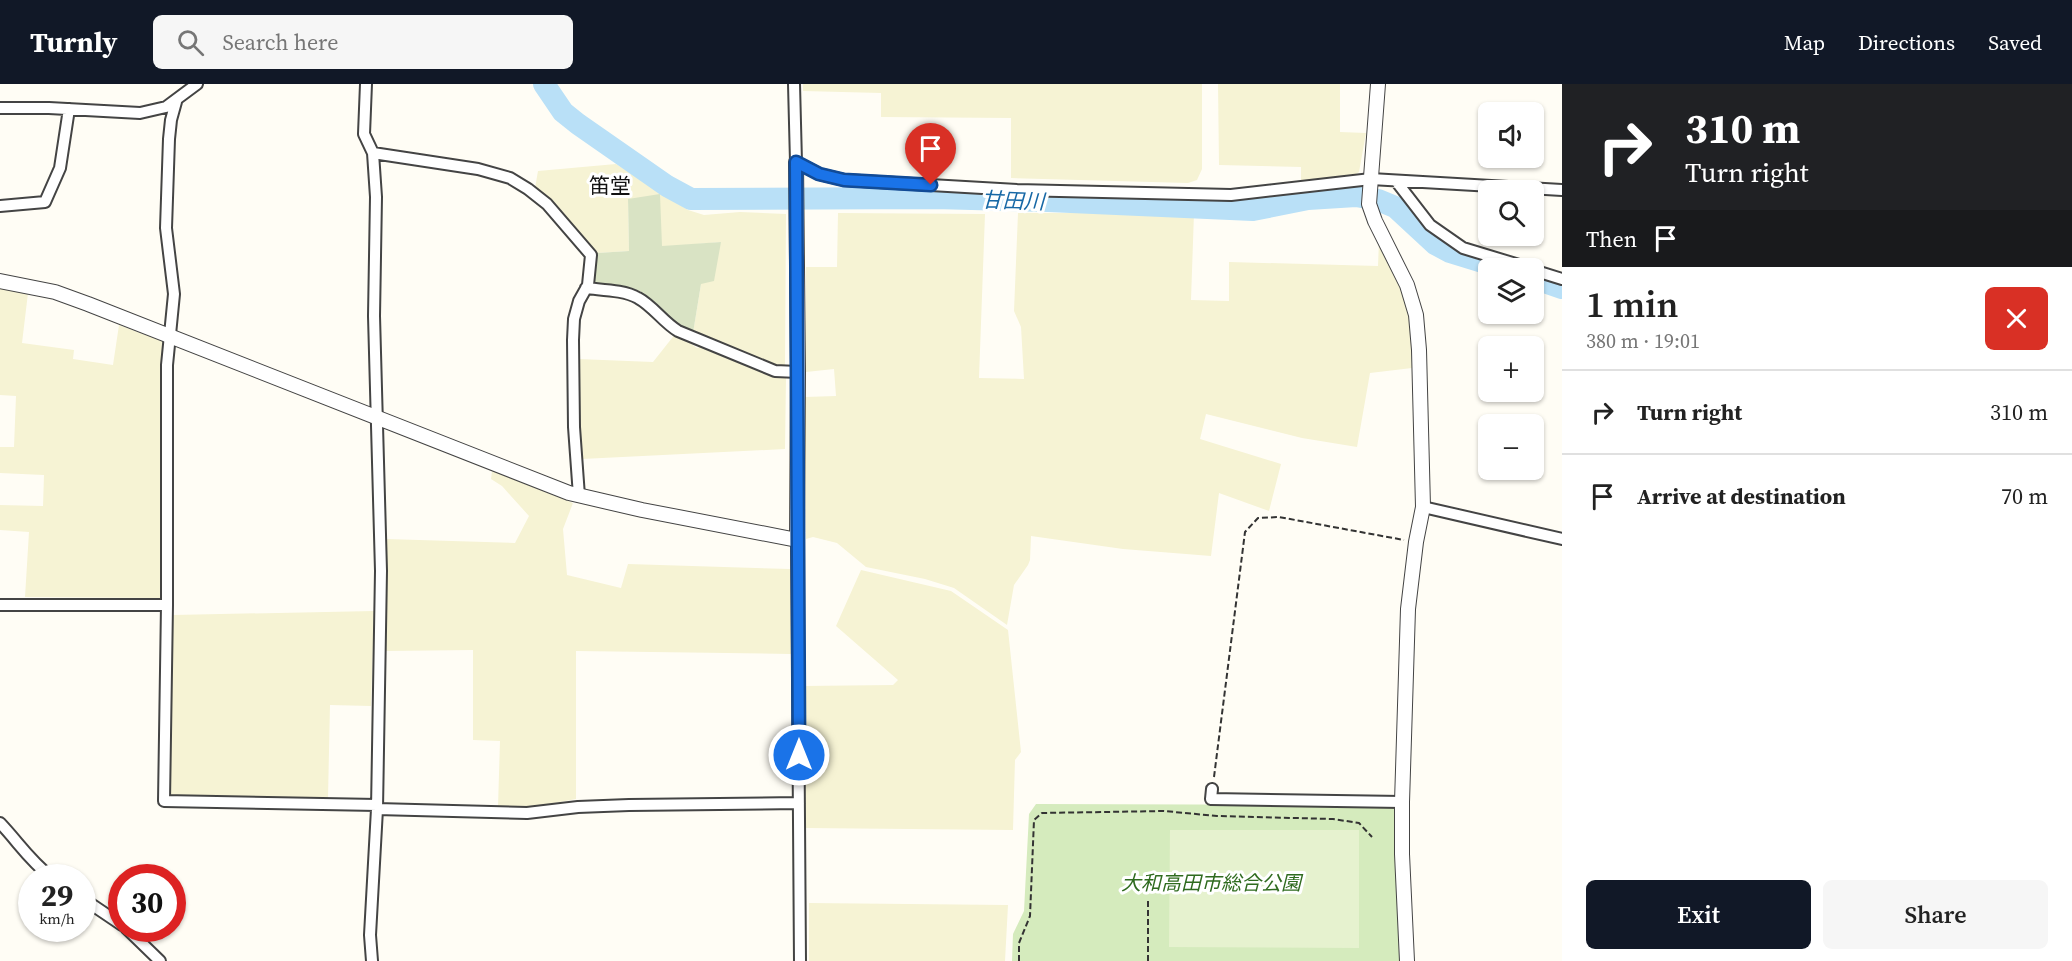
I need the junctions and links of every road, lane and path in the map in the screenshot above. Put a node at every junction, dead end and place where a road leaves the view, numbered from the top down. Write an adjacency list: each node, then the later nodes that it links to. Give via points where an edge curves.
1 (196, 84): 5 (street)
2 (366, 84): 8 (street, via 364,134)
3 (794, 84): 9 (street)
4 (1378, 84): 11 (street)
5 (176, 102): 7 (street, via 140,113); 19 (street, via 171,120 166,228 174,294)
6 (0, 108): 7 (street)
7 (69, 109): 13 (street, via 62,161 45,202)
8 (373, 153): 18 (street, via 478,169 510,178 528,189 547,204 591,255); 21 (street)
9 (796, 162): 11 (street, via 819,174 844,180 1017,190 1231,195); 20 (street)
10 (1396, 181): 11 (street); 12 (street); 14 (street, via 1430,225 1463,248)
11 (1370, 183): 23 (street, via 1369,204 1374,221 1407,285 1416,315)
12 (1562, 190)
13 (0, 206)
14 (1495, 258)
15 (1544, 273): 16 (street)
16 (1562, 279)
17 (0, 281): 19 (street, via 55,292)
18 (586, 288): 20 (street, via 638,298 665,323 687,336 775,371); 22 (street, via 574,319 573,340)
19 (169, 335): 21 (street); 28 (street)
20 (798, 372): 25 (street)
21 (377, 418): 22 (street); 32 (street, via 381,571)
22 (579, 496): 25 (street)
23 (1423, 507): 24 (street); 26 (street)
24 (1562, 538)
25 (797, 540): 31 (street)
26 (1416, 542): 29 (path, via 1279,517 1258,518 1245,532); 30 (street, via 1408,609)
27 (0, 604): 28 (street)
28 (167, 605): 32 (street, via 164,801)
29 (1212, 789): 30 (street, via 1210,799)
30 (1402, 802): 43 (street)
31 (799, 803): 32 (street, via 629,805 527,813); 40 (street)
32 (378, 807): 39 (street, via 370,920)
33 (0, 823): 35 (street)
34 (1372, 837): 41 (path, via 1359,823 1333,819 1164,811 1042,813 1034,820 1030,916 1019,943)
35 (36, 864)
36 (1148, 899): 42 (path)
37 (140, 942): 38 (street)
38 (160, 961)
39 (372, 961)
40 (800, 961)
41 (1019, 961)
42 (1148, 961)
43 (1407, 961)

